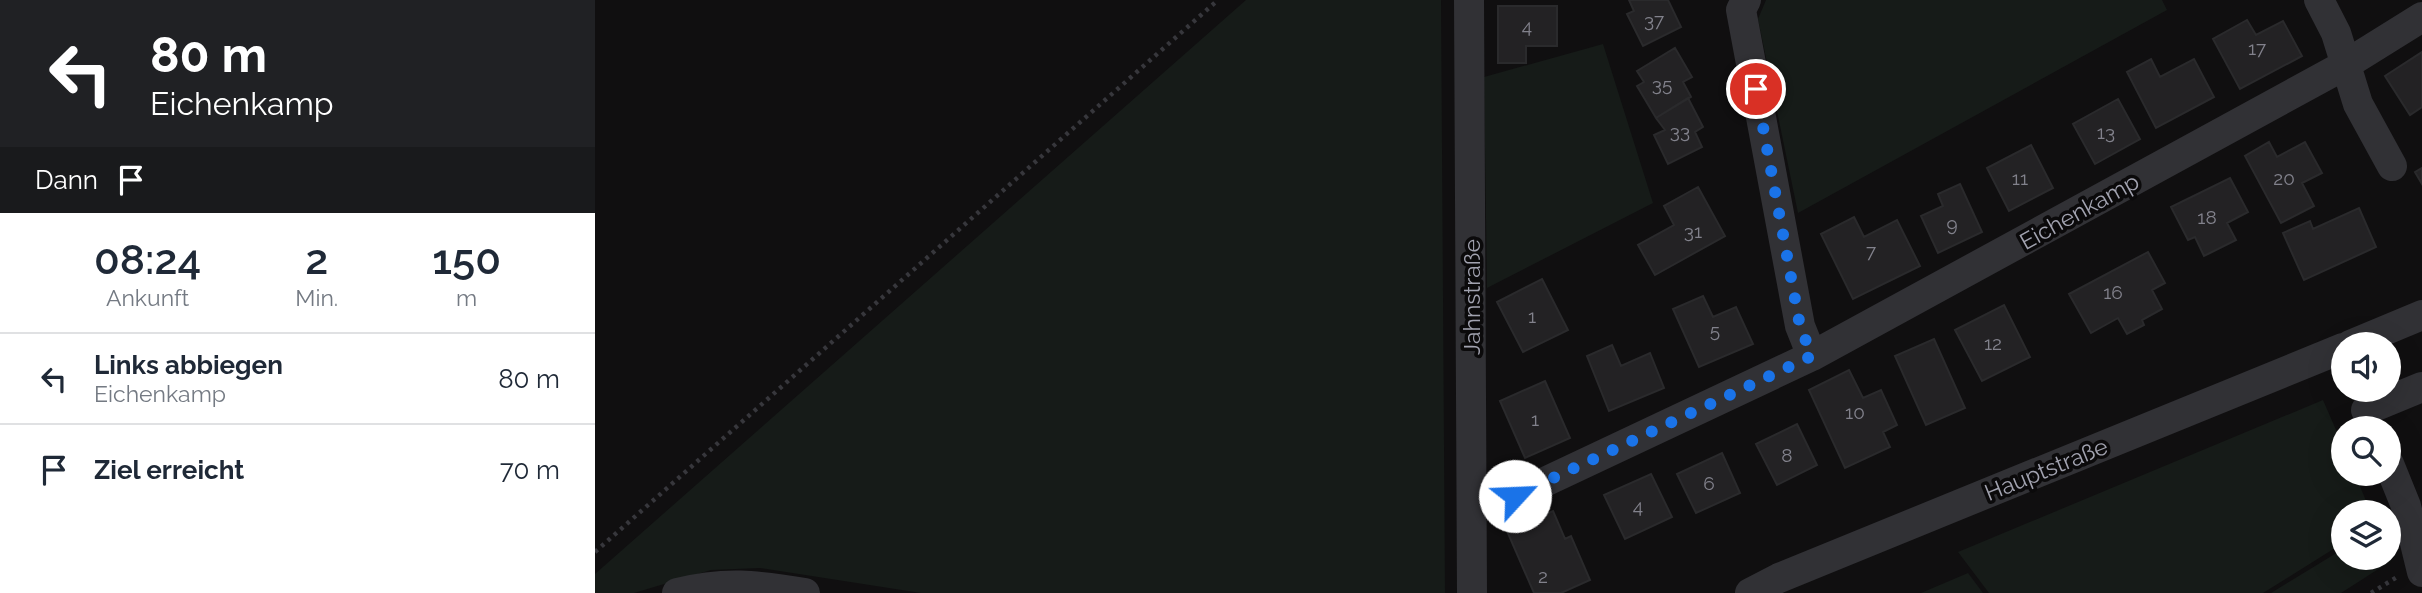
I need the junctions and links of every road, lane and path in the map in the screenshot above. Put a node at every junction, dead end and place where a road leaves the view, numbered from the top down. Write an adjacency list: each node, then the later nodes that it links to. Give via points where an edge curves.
1 (1218, 0): 16 (path)
2 (1469, 0): 15 (street, Jahnstraße)
3 (1746, 0): 11 (street, via 1741,10 1743,24 1800,326)
4 (2319, 0): 6 (street, via 2336,33)
5 (2422, 17): 6 (street, Eichenkamp)
6 (2345, 65): 7 (street, via 2358,104); 11 (street, Eichenkamp)
7 (2392, 166)
8 (2422, 315): 9 (street, Hauptstraße)
9 (2383, 332)
10 (2331, 354): 21 (street, Hauptstraße)
11 (1812, 356): 15 (street, Eichenkamp, via 1515,496)
12 (2422, 387): 13 (street)
13 (2366, 410)
14 (2398, 486): 17 (street)
15 (1473, 503): 20 (street, Jahnstraße)
16 (595, 552)
17 (2422, 572)
18 (677, 593): 19 (street, via 713,584 754,584)
19 (805, 593)
20 (1472, 593)
21 (1750, 593)

